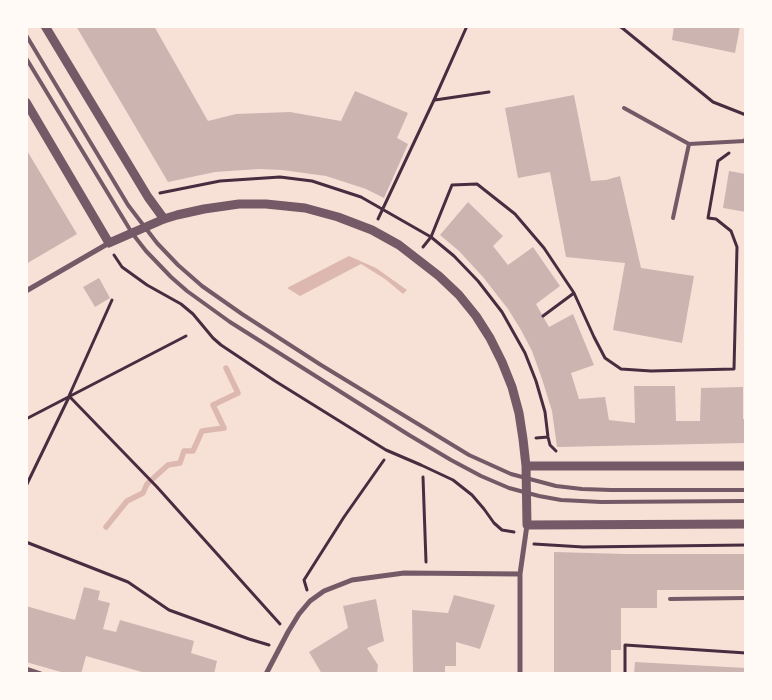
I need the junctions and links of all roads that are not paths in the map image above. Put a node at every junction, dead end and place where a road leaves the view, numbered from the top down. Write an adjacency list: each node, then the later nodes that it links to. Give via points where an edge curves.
1 (45, 26): 9 (street)
2 (26, 36): 10 (lane)
3 (26, 58): 11 (lane)
4 (26, 102): 12 (street)
5 (624, 108): 7 (lane)
6 (746, 141): 7 (lane)
7 (689, 144): 8 (lane)
8 (673, 218)
9 (164, 219): 10 (street); 14 (street, via 239,204 305,208 372,230 399,244 459,295 490,338 512,387)
10 (144, 228): 11 (street); 16 (lane, via 190,276 242,314 415,424 469,455)
11 (132, 233): 12 (street); 18 (lane, via 171,277 224,318 451,460 508,488)
12 (109, 243): 13 (street)
13 (26, 292)
14 (526, 466): 15 (street); 16 (street)
15 (746, 466)
16 (526, 478): 17 (lane, via 582,489); 18 (street)
17 (746, 490)
18 (526, 493): 19 (lane, via 582,502); 21 (street)
19 (746, 501)
20 (746, 524): 21 (street)
21 (527, 525): 22 (street)
22 (520, 574): 27 (street, via 404,573 352,580 324,591 299,614); 28 (street)
23 (746, 598): 24 (lane)
24 (670, 599)
25 (26, 670): 26 (street)
26 (41, 674)
27 (266, 674)
28 (520, 674)

